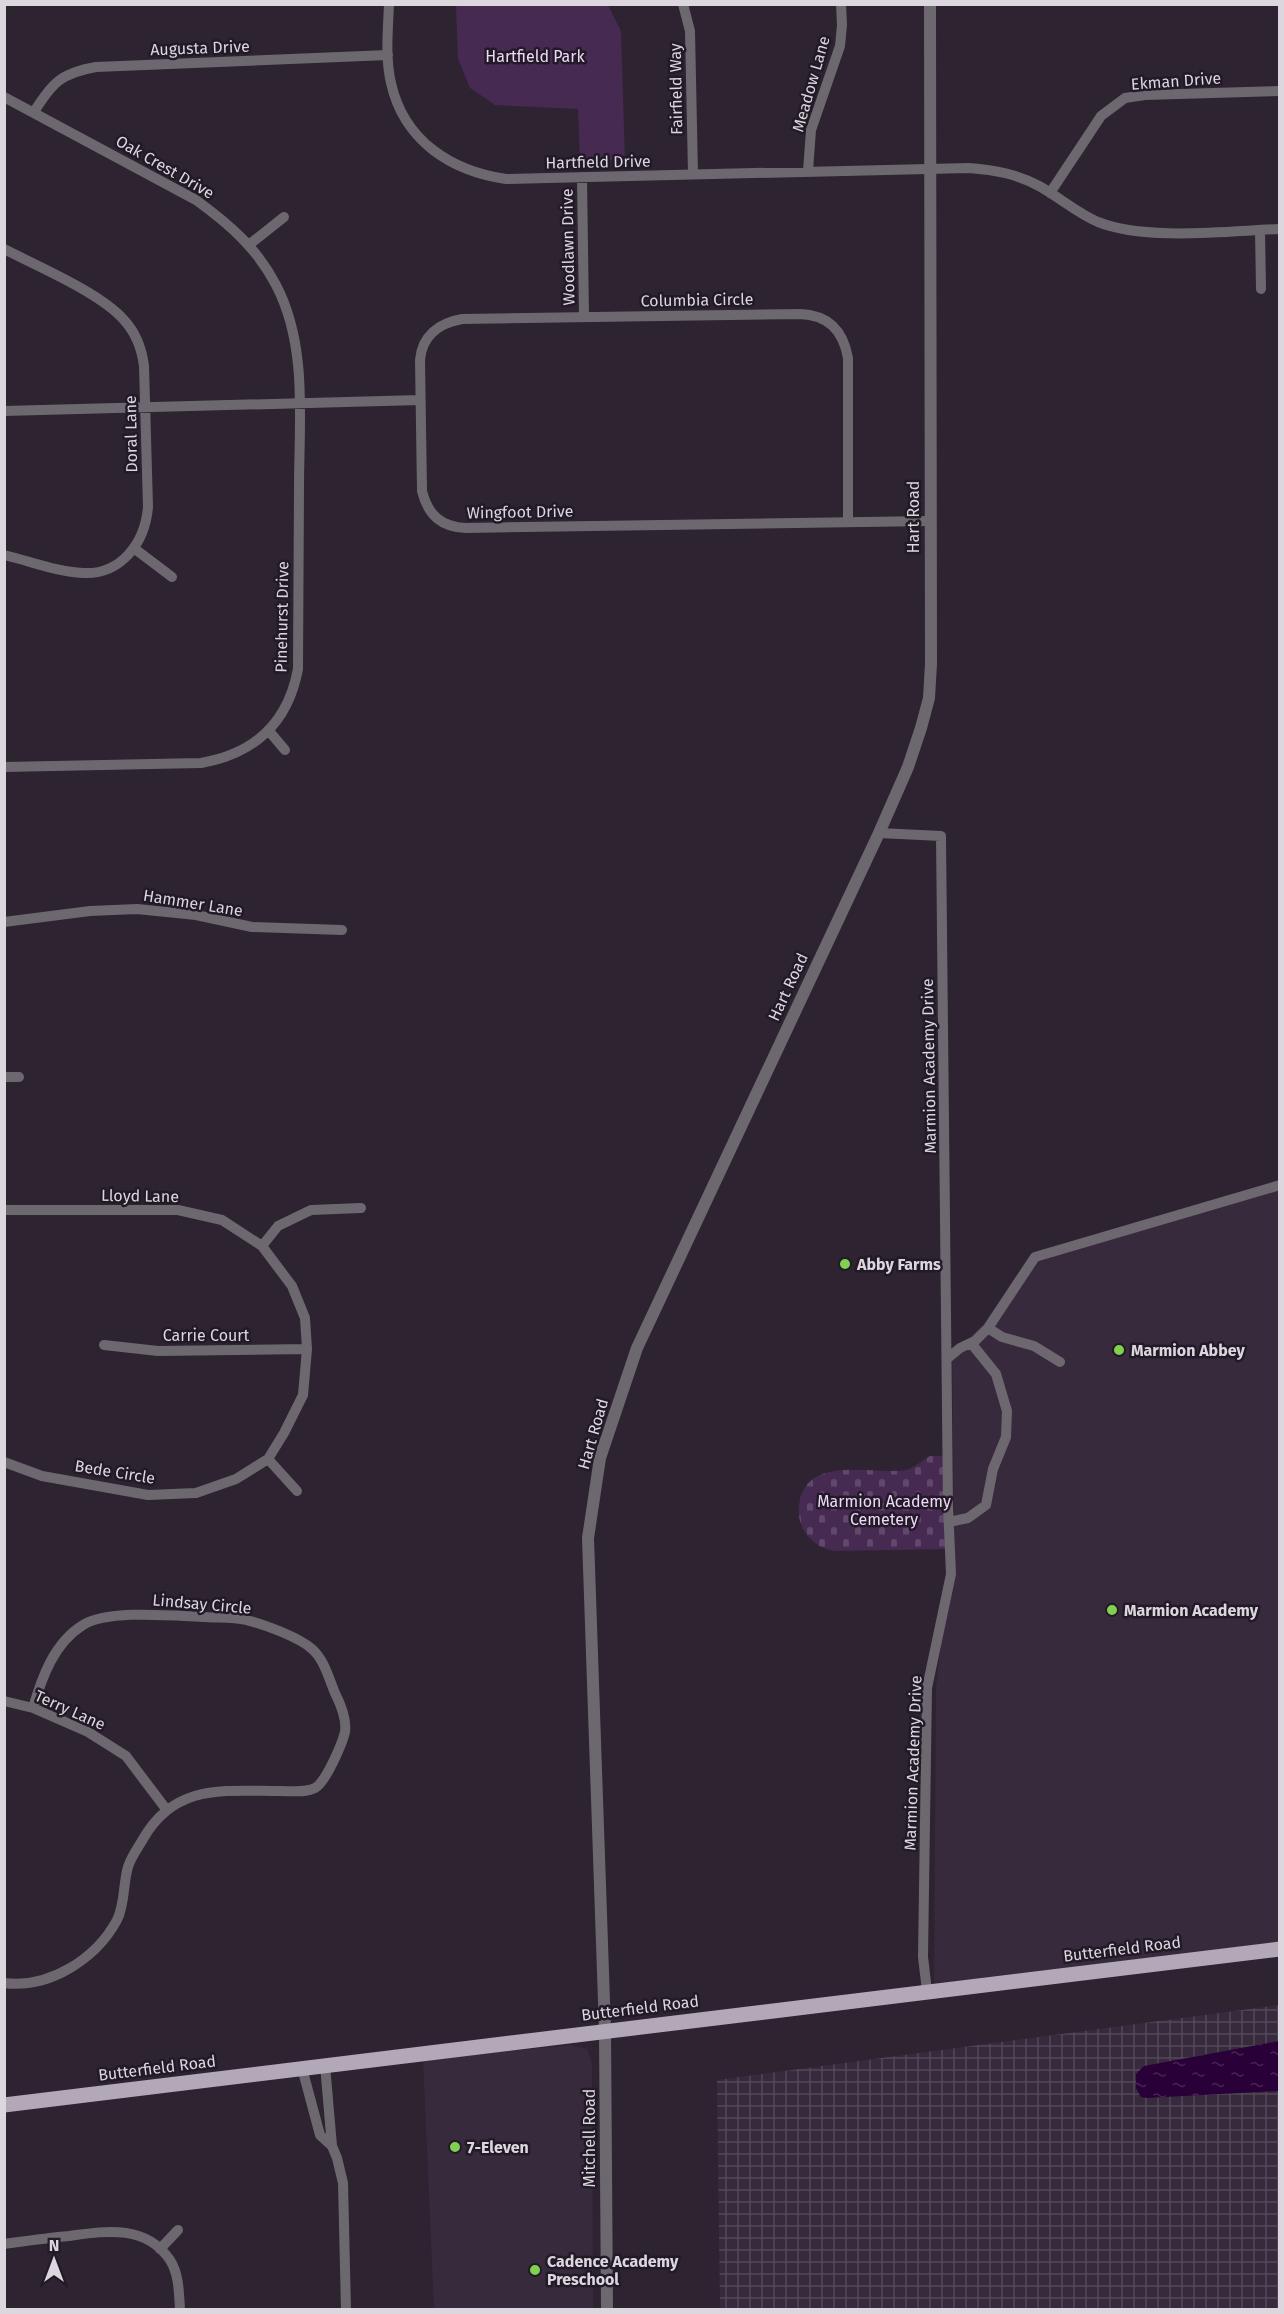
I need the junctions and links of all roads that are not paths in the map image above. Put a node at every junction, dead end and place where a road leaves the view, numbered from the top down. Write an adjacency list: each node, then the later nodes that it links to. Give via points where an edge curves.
1 (389, 4): 5 (street, Hartfield Drive)
2 (683, 4): 11 (street, Fairfield Way, via 690,32)
3 (842, 4): 10 (street, Meadow Lane, via 840,46 811,130)
4 (930, 4): 9 (street, Hart Road)
5 (387, 55): 8 (street, Augusta Drive, via 96,67 58,80); 12 (street, Hartfield Drive, via 391,83 406,119 431,149 448,162 507,179)
6 (1280, 91): 13 (street, Ekman Drive, via 1125,98 1101,116)
7 (4, 97): 8 (street, Oak Crest Drive)
8 (34, 112): 17 (street, Oak Crest Drive, via 196,200)
9 (931, 169): 10 (street, Hartfield Drive); 13 (street, Hartfield Drive, via 996,170 1022,177); 25 (street, Hart Road)
10 (808, 171): 11 (street, Hartfield Drive)
11 (693, 174): 12 (street, Hartfield Drive)
12 (582, 177): 20 (street, Woodlawn Drive)
13 (1050, 193): 15 (street, Hartfield Drive, via 1098,222 1129,231)
14 (284, 217): 17 (street)
15 (1260, 230): 16 (street, Hartfield Drive); 19 (street)
16 (1280, 230)
17 (249, 244): 22 (street, Oak Crest Drive, via 276,285 290,317 297,353)
18 (4, 249): 23 (street, Doral Lane, via 97,298 124,320 142,353)
19 (1261, 289)
20 (584, 316): 21 (street, Columbia Circle, via 462,319 443,325 420,351); 26 (street, Columbia Circle, via 811,314 832,323 846,344 848,358)
21 (420, 400): 22 (street); 26 (street, Wingfoot Drive, via 422,491 429,511 448,526)
22 (299, 402): 23 (street); 30 (street, Pinehurst Drive, via 298,669 288,703)
23 (146, 407): 24 (street); 27 (street, Doral Lane, via 147,518)
24 (4, 411)
25 (930, 521): 26 (street, Wingfoot Drive); 33 (street, Hart Road, via 929,698 908,767)
26 (848, 522)
27 (135, 549): 28 (street, Doral Lane, via 113,567 85,573); 29 (street)
28 (4, 555)
29 (172, 577)
30 (269, 731): 31 (street); 32 (street, Pinehurst Drive, via 238,753 201,763)
31 (285, 750)
32 (4, 767)
33 (879, 833): 46 (street, Marmion Academy Drive, via 940,836); 56 (street, Hart Road, via 637,1348 600,1458 588,1538)
34 (4, 922): 35 (street, Hammer Lane, via 137,909 196,915 252,927)
35 (342, 930)
36 (4, 1077): 37 (street)
37 (19, 1077)
38 (1280, 1185): 42 (street, via 1035,1257)
39 (361, 1208): 41 (street, via 311,1210 278,1226)
40 (4, 1209): 41 (street, Lloyd Lane, via 178,1210 222,1220)
41 (262, 1246): 45 (street, Bede Circle, via 292,1286 305,1318)
42 (988, 1328): 43 (street); 47 (street, via 1002,1337 1034,1346)
43 (971, 1343): 46 (street); 51 (street, via 996,1374 1007,1411 1006,1437 993,1469 986,1505 968,1518)
44 (104, 1345): 45 (street, Carrie Court, via 158,1351)
45 (308, 1349): 48 (street, Bede Circle, via 303,1395)
46 (948, 1358): 51 (street, Marmion Academy Drive)
47 (1060, 1362)
48 (268, 1459): 49 (street, Bede Circle, via 236,1479 196,1493 148,1495 42,1476); 50 (street)
49 (4, 1462)
50 (297, 1491)
51 (949, 1522): 58 (street, Marmion Academy Drive, via 951,1574 927,1688 923,1957)
52 (4, 1701): 53 (street, Terry Lane)
53 (33, 1708): 54 (street, Terry Lane, via 88,1732 126,1756); 54 (street, Lindsay Circle, via 43,1675 57,1650 79,1627 99,1619 137,1614 243,1619 273,1627 312,1648 325,1670 345,1724 322,1782 308,1790 208,1791)
54 (166, 1809): 57 (street, Lindsay Circle, via 146,1833 128,1865 118,1919 96,1949 60,1974 19,1985)
55 (1280, 1949): 58 (main road, Butterfield Road)
56 (603, 1966): 59 (street, Mitchell Road)
57 (4, 1983)
58 (927, 1991): 59 (main road, Butterfield Road)
59 (605, 2030): 60 (main road, Butterfield Road); 69 (street, Mitchell Road)
60 (325, 2065): 61 (main road, Butterfield Road); 63 (street)
61 (302, 2068): 62 (main road, Butterfield Road); 63 (street, via 320,2135)
62 (4, 2105)
63 (332, 2146): 68 (street, via 343,2182)
64 (178, 2230): 66 (street)
65 (4, 2244): 66 (street, via 117,2231 141,2236)
66 (160, 2249): 67 (street, via 175,2273)
67 (180, 2310)
68 (346, 2310)
69 (607, 2310)

